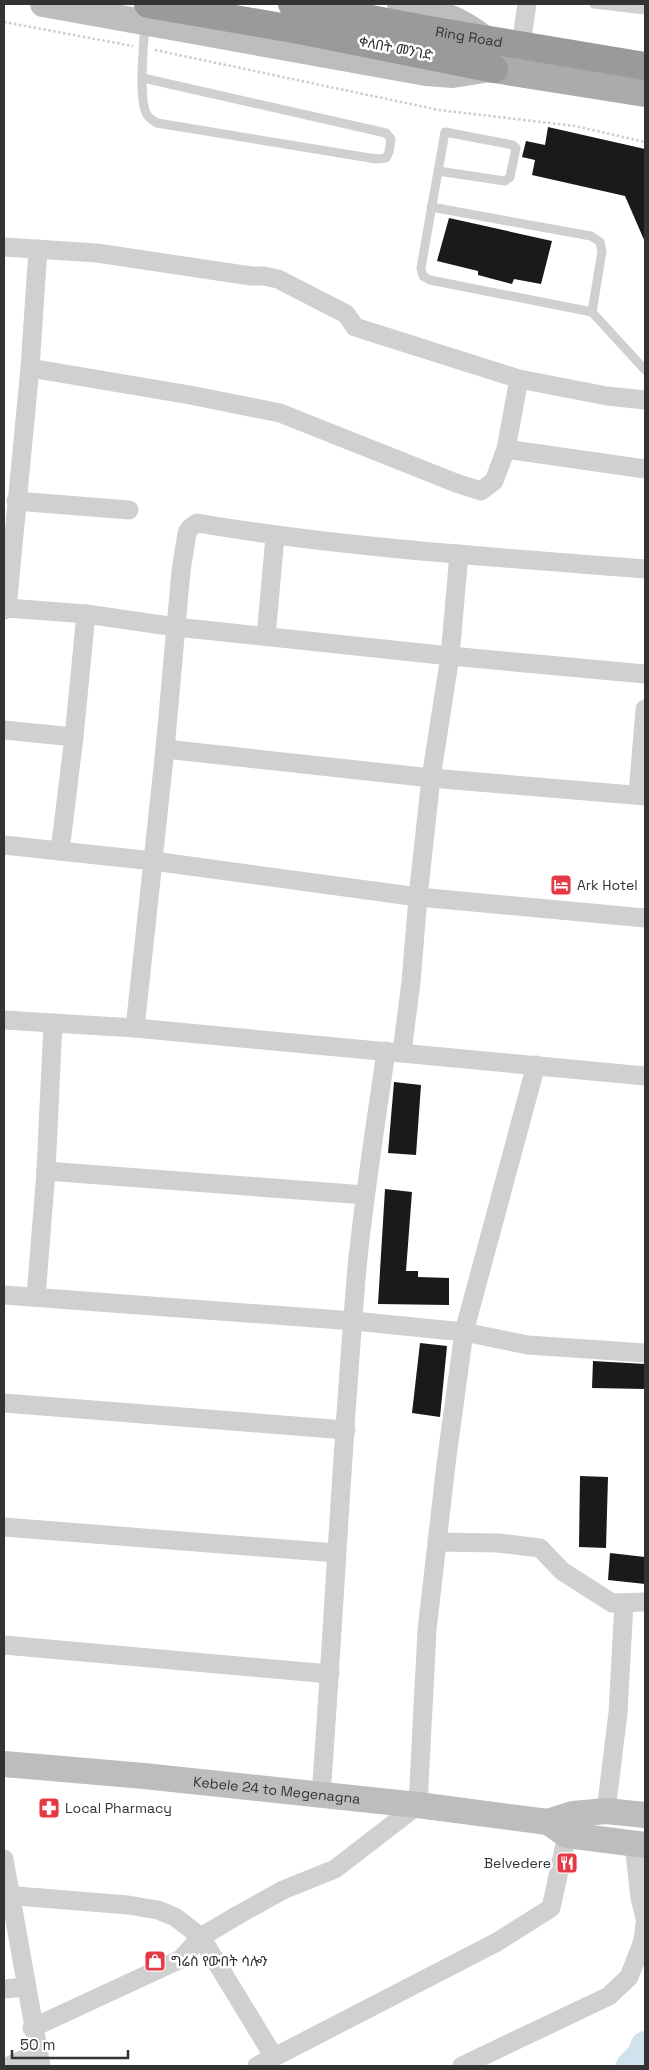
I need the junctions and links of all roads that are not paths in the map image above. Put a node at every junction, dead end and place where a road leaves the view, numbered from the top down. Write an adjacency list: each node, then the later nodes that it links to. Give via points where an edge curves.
1 (43, 4): 7 (main road)
2 (292, 4): 8 (highway, Ring Road)
3 (400, 4): 8 (main road, via 454,18)
4 (528, 4): 9 (street)
5 (594, 4): 6 (lane)
6 (645, 10)
7 (146, 25): 11 (highway, ቀለበት መንገድ, via 299,30); 12 (lane)
8 (488, 40): 9 (highway, Ring Road)
9 (521, 45): 10 (highway, Ring Road)
10 (645, 66)
11 (494, 69): 13 (main road, ቀለበት መንገድ)
12 (143, 78): 12 (lane, via 386,133 391,139 389,152 386,158 376,158 157,124 148,116 143,103)
13 (645, 93)
14 (438, 171): 14 (lane, via 505,181 510,177 516,148 445,132); 15 (lane)
15 (431, 207): 18 (lane, via 421,268 423,276); 18 (lane, via 591,236 600,242 602,251)
16 (4, 247): 17 (street)
17 (38, 249): 19 (street); 21 (street, via 97,253 278,279 346,314 355,327)
18 (592, 312): 20 (lane)
19 (30, 368): 23 (street, via 280,413 481,491 494,482); 25 (street)
20 (645, 370)
21 (519, 379): 22 (street); 23 (street)
22 (645, 400)
23 (506, 449): 24 (street)
24 (645, 469)
25 (16, 501): 26 (street); 30 (street)
26 (129, 510)
27 (275, 536): 28 (street); 32 (street, via 197,523 193,525 187,533); 33 (street)
28 (460, 554): 29 (street); 34 (street)
29 (645, 569)
30 (5, 609): 31 (street)
31 (86, 614): 32 (street); 38 (street)
32 (176, 627): 33 (street); 39 (street)
33 (266, 636): 34 (street)
34 (450, 656): 35 (street); 40 (street)
35 (645, 674)
36 (645, 709): 41 (street)
37 (4, 730): 38 (street)
38 (74, 737): 43 (street)
39 (165, 749): 40 (street); 44 (street)
40 (431, 778): 41 (street); 45 (street)
41 (642, 796)
42 (4, 845): 43 (street)
43 (60, 851): 44 (street)
44 (153, 861): 45 (street); 49 (street)
45 (418, 896): 46 (street); 50 (street, via 411,982)
46 (645, 918)
47 (4, 1020): 48 (street)
48 (52, 1023): 49 (street); 53 (street)
49 (135, 1028): 50 (street)
50 (394, 1052): 51 (street); 54 (street)
51 (536, 1065): 52 (street); 58 (street)
52 (645, 1076)
53 (46, 1172): 54 (street); 56 (street)
54 (365, 1195): 57 (street)
55 (4, 1295): 56 (street)
56 (36, 1297): 57 (street)
57 (354, 1321): 58 (street); 61 (street)
58 (464, 1332): 59 (street, via 528,1345); 63 (street)
59 (645, 1353)
60 (4, 1403): 61 (street)
61 (346, 1430): 64 (street)
62 (4, 1527): 64 (street)
63 (437, 1542): 66 (street, via 498,1543 540,1548 562,1571 612,1603); 71 (street, via 427,1630)
64 (336, 1553): 68 (street)
65 (645, 1602): 66 (street)
66 (624, 1603): 72 (street, via 618,1713)
67 (4, 1645): 68 (street)
68 (330, 1674): 70 (street)
69 (4, 1764): 70 (main road, Kebele 24 to Megenagna)
70 (321, 1795): 71 (main road, Kebele 24 to Megenagna)
71 (418, 1805): 74 (main road, Kebele 24 to Megenagna); 80 (street, via 335,1869 283,1890)
72 (606, 1811): 73 (main road); 74 (main road, via 573,1814)
73 (645, 1816)
74 (558, 1829): 75 (main road, Kebele 24 to Megenagna); 84 (street, via 551,1908 497,1942)
75 (639, 1844): 78 (street, via 640,1898)
76 (4, 1860): 77 (street)
77 (8, 1895): 80 (street, via 158,1910 176,1917); 81 (street)
78 (645, 1918)
79 (645, 1924): 88 (street, via 643,1941 629,1976 609,1996)
80 (201, 1937): 83 (street, via 181,1959); 84 (street)
81 (26, 1987): 82 (street); 83 (street)
82 (4, 1989)
83 (32, 2028): 85 (street)
84 (274, 2058): 87 (street)
85 (39, 2059): 86 (street)
86 (9, 2066)
87 (257, 2066)
88 (462, 2066)

